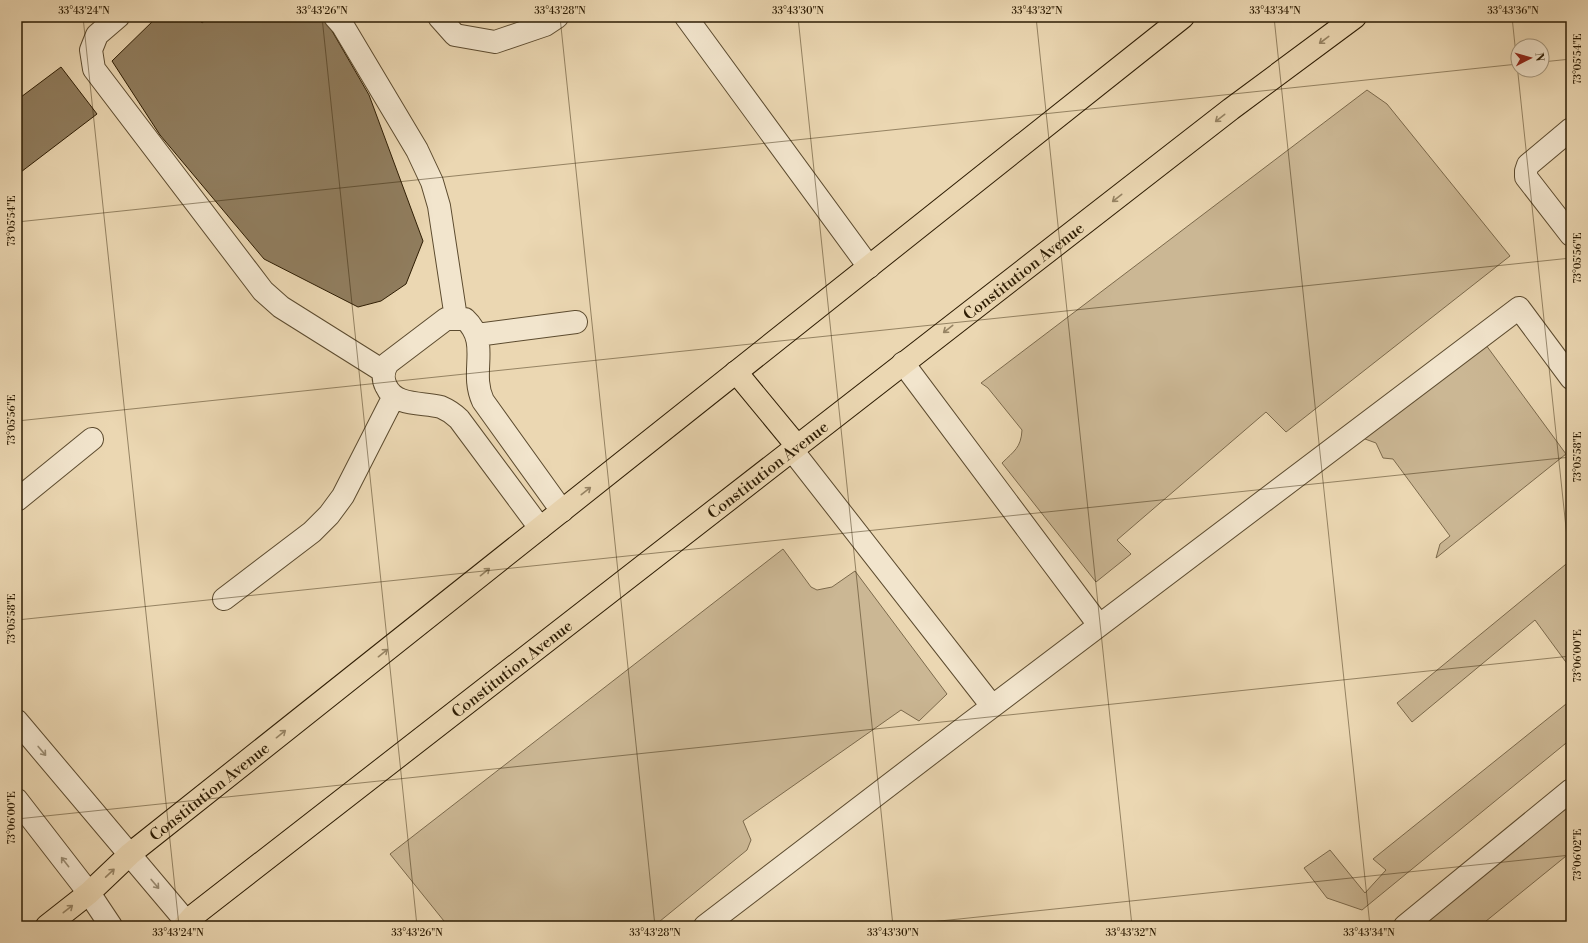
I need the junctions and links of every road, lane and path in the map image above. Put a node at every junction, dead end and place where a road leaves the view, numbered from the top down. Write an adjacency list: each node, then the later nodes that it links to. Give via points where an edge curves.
1 (118, 17): 15 (street, via 97,35 91,50 94,69 263,291 280,307)
2 (335, 17): 11 (street, via 343,26 417,150 432,182 439,206)
3 (439, 17): 4 (street, via 456,35 495,42 545,25)
4 (557, 17)
5 (686, 17): 10 (street)
6 (1183, 17): 10 (main road, Constitution Avenue)
7 (1355, 17): 14 (main road, Constitution Avenue, one-way to 14)
8 (1571, 129): 9 (street, via 1528,165 1526,171 1526,177)
9 (1571, 235)
10 (869, 267): 16 (main road, Constitution Avenue)
11 (456, 318): 13 (street, via 465,319); 15 (street, via 446,319 388,363)
12 (576, 322): 13 (street)
13 (477, 335): 22 (street, via 478,391)
14 (903, 363): 20 (main road, Constitution Avenue); 25 (street)
15 (383, 371): 18 (street, via 387,390)
16 (736, 372): 20 (main road); 22 (main road, Constitution Avenue, one-way to 16)
17 (1571, 378): 25 (street, via 1519,308)
18 (394, 396): 23 (street, via 441,407 460,419); 24 (street, via 343,496 329,515 312,532)
19 (92, 439): 21 (street)
20 (795, 448): 26 (street); 32 (main road, Constitution Avenue, via 193,916)
21 (17, 500)
22 (562, 511): 23 (main road, Constitution Avenue)
23 (540, 528): 30 (main road, Constitution Avenue, one-way to 23)
24 (224, 599)
25 (1099, 625): 26 (street)
26 (992, 706): 35 (street)
27 (17, 721): 30 (street, one-way to 30)
28 (1571, 790): 36 (street)
29 (17, 800): 31 (street, one-way to 29)
30 (130, 854): 31 (main road, Constitution Avenue, one-way to 30); 32 (street, one-way to 32)
31 (89, 893): 33 (main road, Constitution Avenue, one-way to 31); 34 (street)
32 (188, 925)
33 (46, 926)
34 (111, 926)
35 (705, 926)
36 (1405, 926)

